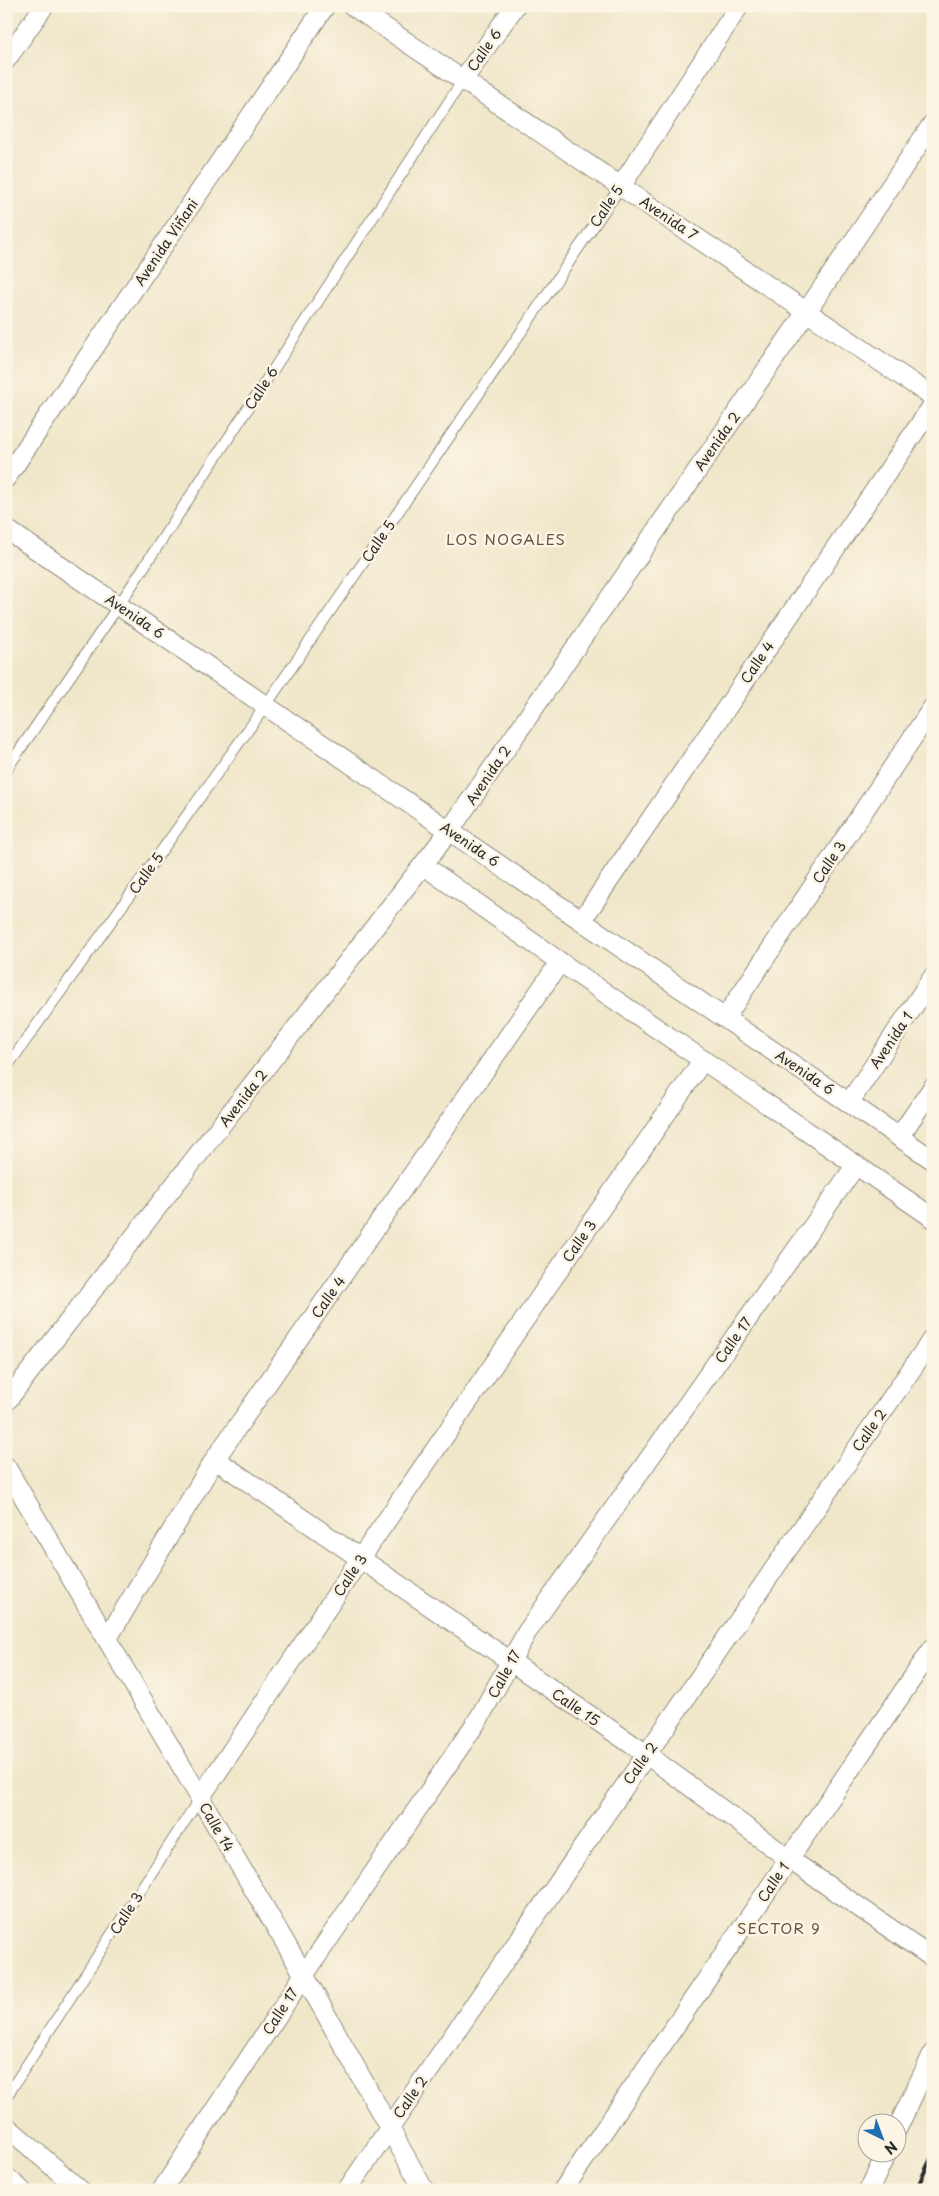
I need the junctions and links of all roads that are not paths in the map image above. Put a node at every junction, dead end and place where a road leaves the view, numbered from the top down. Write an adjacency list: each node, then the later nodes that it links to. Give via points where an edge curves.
1 (44, 6): 6 (street)
2 (325, 6): 13 (street, Avenida Viñani)
3 (353, 6): 7 (street, Avenida 7)
4 (515, 6): 7 (street, Calle 6)
5 (739, 6): 9 (street, Calle 5)
6 (6, 60)
7 (463, 80): 9 (street, Avenida 7); 15 (lane, Calle 6)
8 (933, 123): 10 (street, Avenida 2)
9 (621, 186): 10 (street, Avenida 7); 16 (lane, Calle 5)
10 (807, 311): 11 (street, Avenida 7); 19 (street, Avenida 2)
11 (933, 397)
12 (933, 405): 21 (street, Calle 4)
13 (6, 478)
14 (6, 529): 15 (street, Avenida 6)
15 (119, 605): 16 (street, Avenida 6); 18 (lane, Calle 6)
16 (266, 705): 19 (street, Avenida 6); 26 (lane, Calle 5)
17 (933, 707): 24 (street, Calle 3)
18 (6, 770)
19 (450, 830): 20 (street, Avenida 2); 21 (street, Avenida 6)
20 (423, 865): 22 (street); 34 (street, Avenida 2)
21 (582, 920): 24 (street, Avenida 6)
22 (560, 962): 25 (street); 35 (street, Calle 4)
23 (933, 976): 28 (street, Avenida 1)
24 (725, 1018): 28 (street, Avenida 6)
25 (703, 1060): 31 (street); 37 (street, Calle 3)
26 (6, 1068)
27 (933, 1087): 29 (street)
28 (849, 1103): 29 (street, Avenida 6)
29 (899, 1137): 30 (street, Avenida 6)
30 (933, 1160)
31 (856, 1165): 32 (street); 40 (street, Calle 17, via 527,1632)
32 (933, 1218)
33 (933, 1338): 41 (street, Calle 2)
34 (6, 1402)
35 (215, 1459): 37 (street, Calle 15); 38 (street, Calle 4)
36 (6, 1467): 38 (street, Calle 14)
37 (360, 1559): 40 (street, Calle 15); 42 (street, Calle 3)
38 (107, 1639): 42 (street, Calle 14)
39 (933, 1648): 43 (street, Calle 1)
40 (511, 1663): 41 (street, Calle 15); 45 (street, Calle 17, via 478,1720)
41 (646, 1754): 43 (street, Calle 15); 50 (street, Calle 2)
42 (200, 1798): 45 (street, Calle 14); 47 (lane, Calle 3)
43 (789, 1859): 44 (street, Calle 15); 58 (street, Calle 1)
44 (933, 1958)
45 (304, 1975): 50 (street, Calle 14); 55 (street, Calle 17)
46 (933, 2053): 48 (street)
47 (6, 2097)
48 (904, 2114)
49 (6, 2126): 54 (street)
50 (389, 2128): 56 (street, Calle 2); 57 (street, Calle 14)
51 (881, 2164): 59 (street)
52 (6, 2177): 53 (street)
53 (21, 2190)
54 (80, 2190)
55 (162, 2190)
56 (347, 2190)
57 (424, 2190)
58 (563, 2190)
59 (869, 2190)

